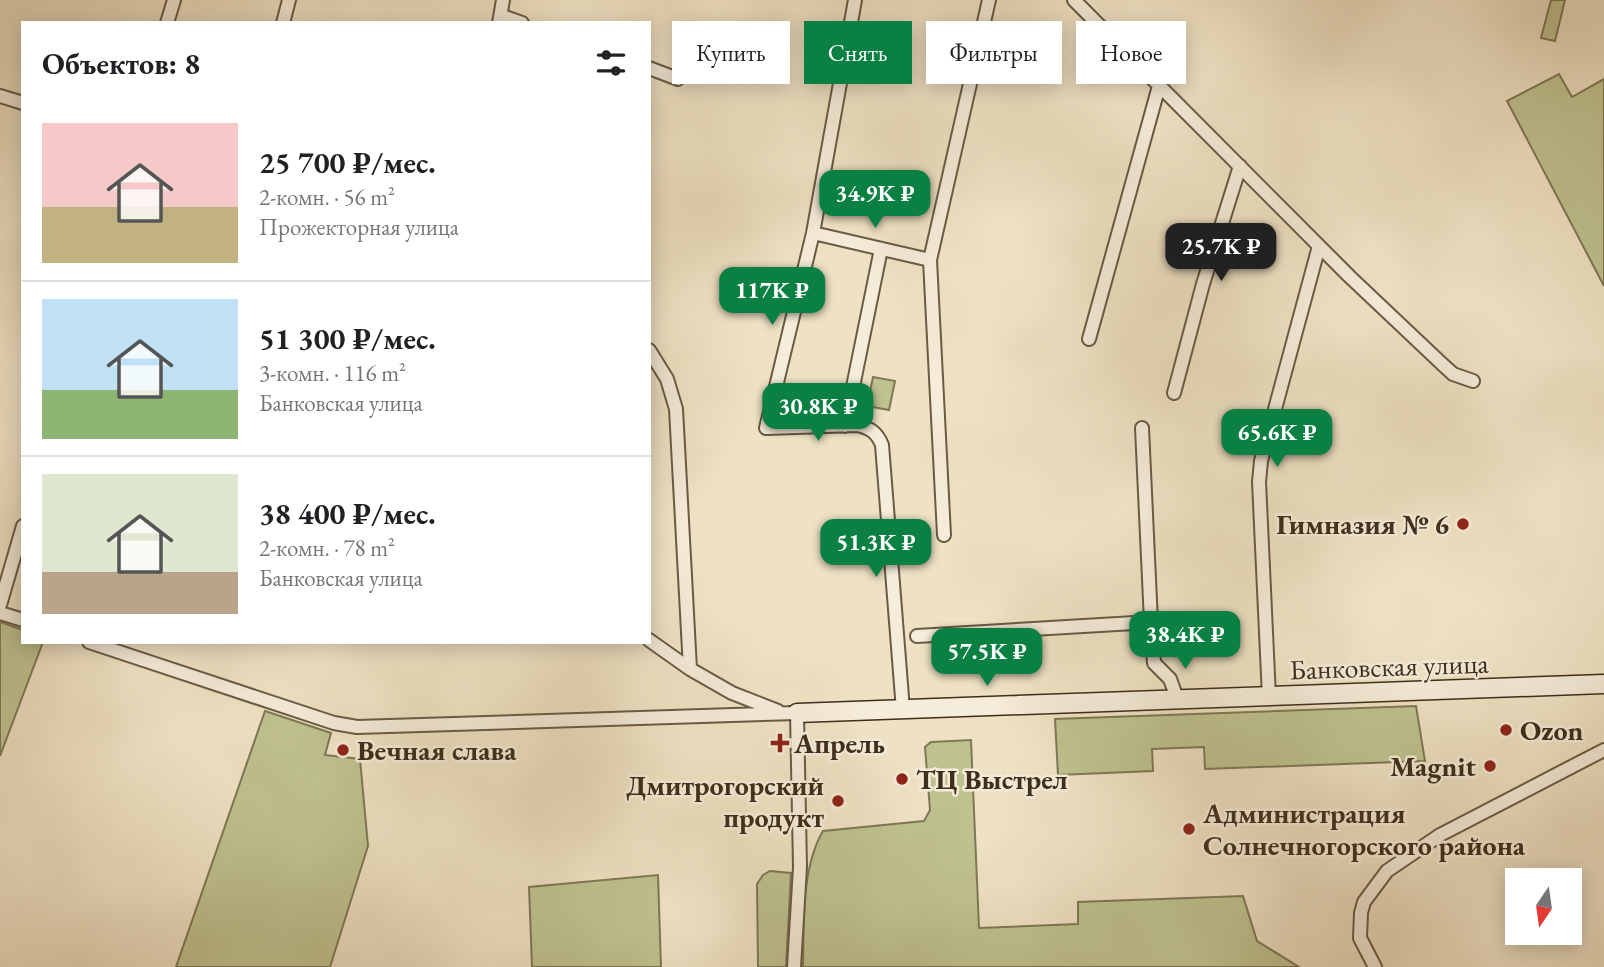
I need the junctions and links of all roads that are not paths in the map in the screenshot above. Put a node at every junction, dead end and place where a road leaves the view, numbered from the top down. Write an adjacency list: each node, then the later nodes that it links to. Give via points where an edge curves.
1 (174, 0): 8 (street)
2 (289, 0): 9 (street)
3 (503, 0): 7 (street)
4 (855, 0): 16 (street)
5 (989, 0): 19 (street)
6 (1074, 0): 12 (street)
7 (500, 19)
8 (168, 21)
9 (284, 21)
10 (651, 69): 11 (street)
11 (672, 77)
12 (1158, 86): 15 (street); 20 (street)
13 (0, 96): 14 (street)
14 (21, 102)
15 (1240, 166): 17 (street); 23 (street)
16 (813, 233): 18 (street); 24 (street, via 765,428)
17 (1320, 246): 22 (street, via 1453,374); 37 (street, via 1260,472)
18 (881, 249): 19 (street); 24 (street)
19 (930, 260): 27 (street)
20 (1089, 339)
21 (651, 353): 35 (street, via 667,379 676,409)
22 (1474, 381)
23 (1174, 393)
24 (845, 426): 39 (street, via 867,427 882,445)
25 (1142, 428): 31 (street)
26 (21, 533): 28 (street)
27 (944, 535)
28 (0, 605)
29 (0, 613): 30 (street)
30 (21, 620)
31 (1151, 622): 32 (street); 38 (street, via 1154,663 1170,679)
32 (917, 636)
33 (651, 641): 35 (street)
34 (95, 644): 40 (street, via 357,727)
35 (690, 669): 40 (street, via 732,693)
36 (1604, 684): 37 (street, Банковская улица)
37 (1269, 697): 38 (street, Банковская улица)
38 (1178, 701): 39 (street, Банковская улица)
39 (903, 710): 40 (street, Банковская улица)
40 (791, 714): 42 (street, via 800,867)
41 (1604, 750): 43 (street, via 1440,835 1387,871 1361,913 1360,937)
42 (794, 967)
43 (1375, 967)

